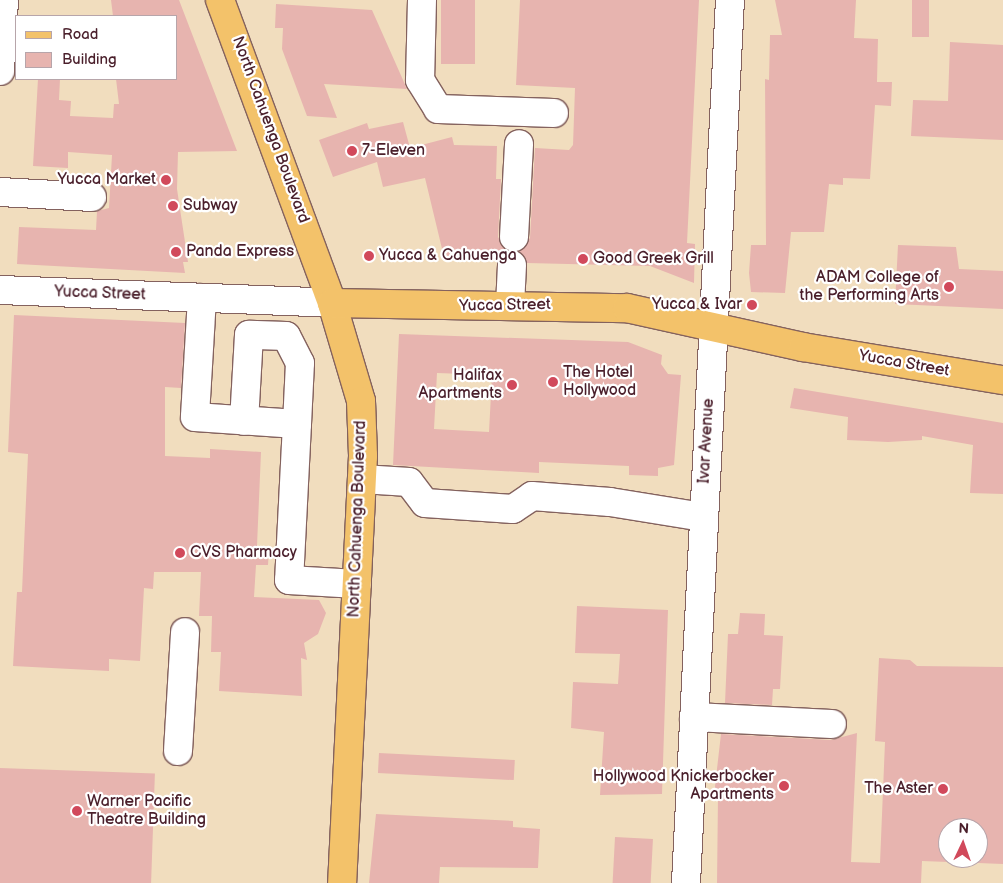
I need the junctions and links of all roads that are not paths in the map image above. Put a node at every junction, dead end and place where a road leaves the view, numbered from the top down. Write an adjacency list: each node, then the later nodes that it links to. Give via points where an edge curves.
1 (4, 0): 5 (street)
2 (220, 0): 14 (main road, North Cahuenga Boulevard)
3 (422, 0): 6 (street, via 420,80 438,109)
4 (730, 0): 16 (street, Ivar Avenue)
5 (0, 71)
6 (554, 113)
7 (519, 144): 10 (street)
8 (0, 192): 9 (street)
9 (92, 197)
10 (514, 237)
11 (512, 265): 15 (street)
12 (0, 290): 13 (street, Yucca Street)
13 (202, 298): 14 (street, Yucca Street); 18 (street, via 195,417)
14 (332, 303): 15 (main road, Yucca Street); 20 (main road, North Cahuenga Boulevard, via 361,401)
15 (510, 306): 16 (main road, Yucca Street, via 628,308)
16 (714, 327): 17 (main road, Yucca Street); 21 (street, Ivar Avenue)
17 (1003, 380)
18 (244, 420): 19 (street); 19 (street, via 249,335 286,336 300,363)
19 (297, 424): 22 (street, via 289,580)
20 (362, 479): 21 (street, via 408,482 425,503 513,509 532,496 610,502); 22 (main road, North Cahuenga Boulevard)
21 (703, 517): 24 (street, Ivar Avenue)
22 (357, 584): 27 (main road, North Cahuenga Boulevard)
23 (185, 632): 26 (street)
24 (694, 717): 25 (street); 28 (street, Ivar Avenue)
25 (832, 724)
26 (178, 751)
27 (342, 883)
28 (686, 883)

